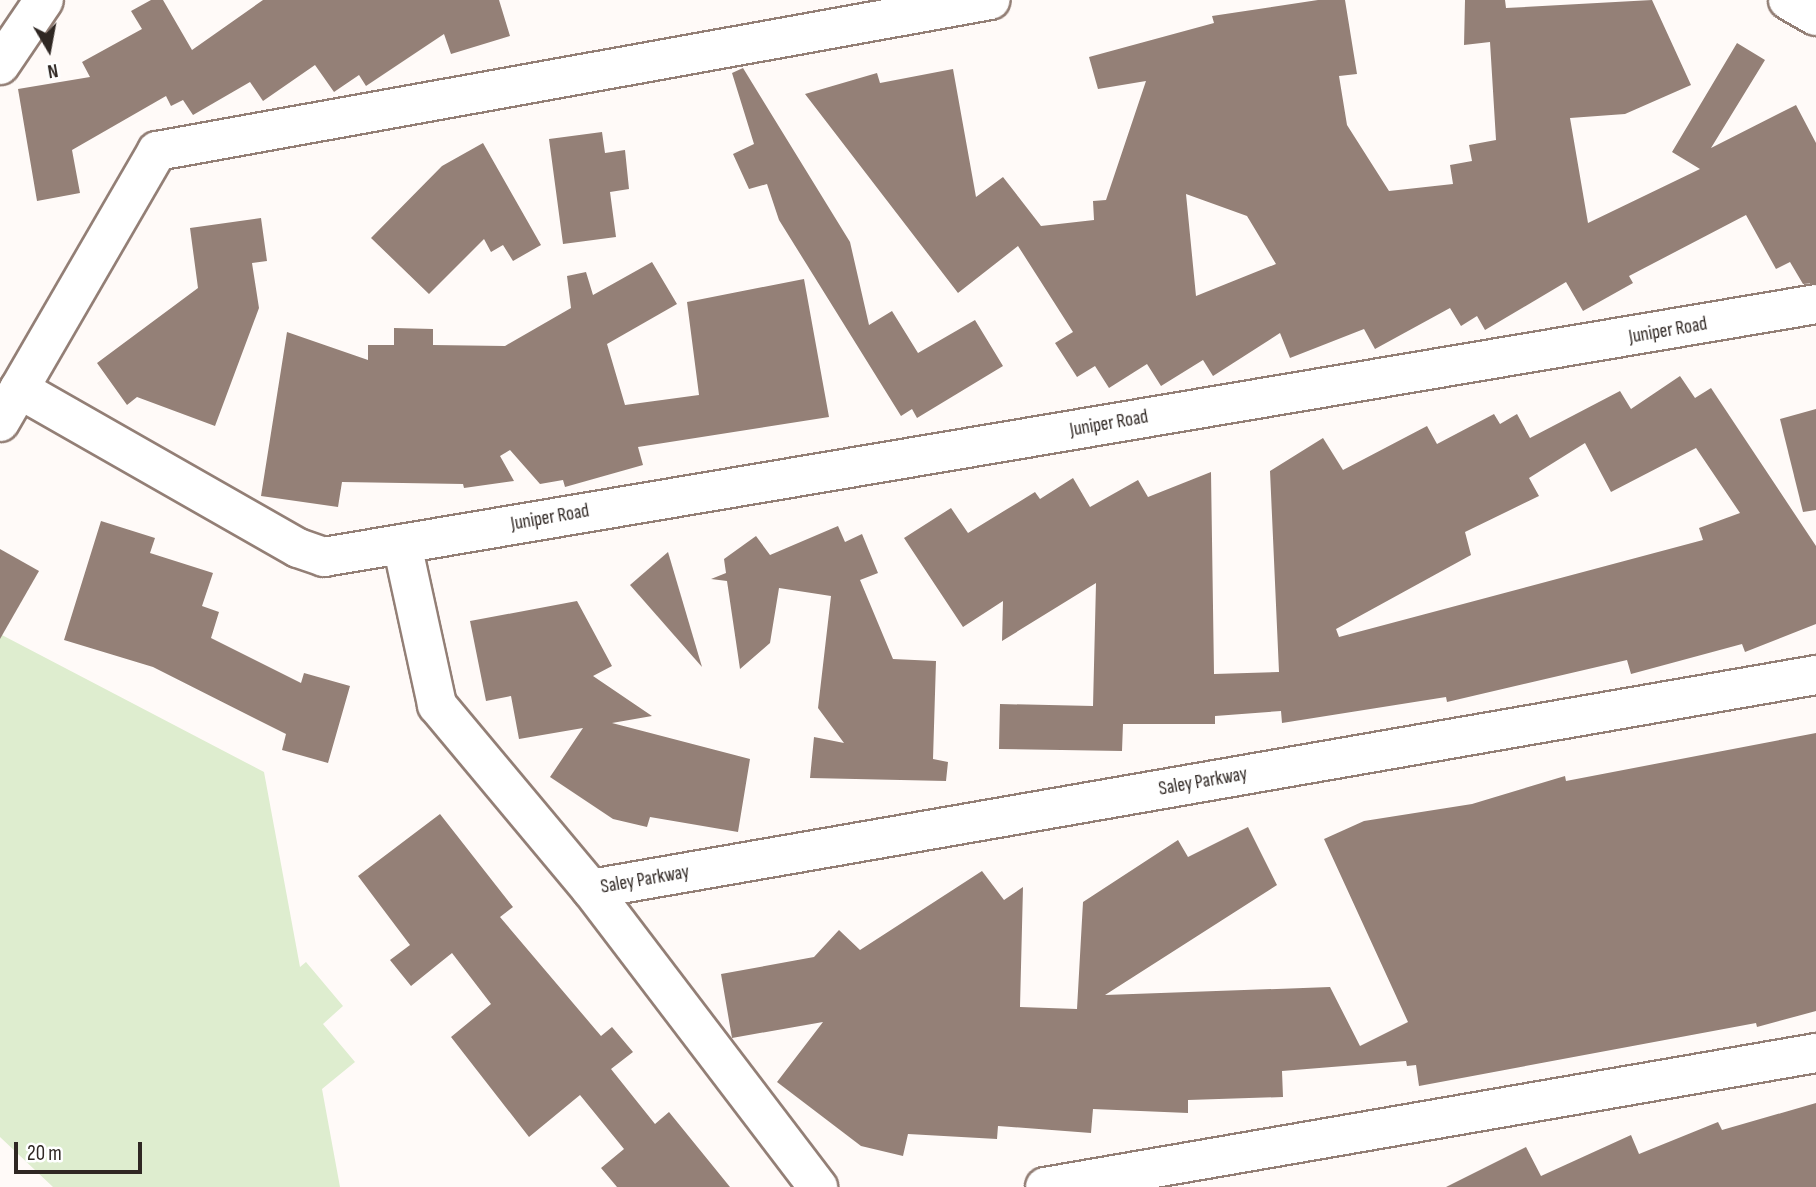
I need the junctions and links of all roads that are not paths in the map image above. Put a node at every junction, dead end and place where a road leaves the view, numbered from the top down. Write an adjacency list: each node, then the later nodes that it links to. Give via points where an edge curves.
1 (44, 0): 6 (street)
2 (990, 0): 4 (street)
3 (1788, 0): 5 (street)
4 (925, 5): 8 (street, via 157,151)
5 (1816, 16)
6 (0, 65)
7 (1816, 304): 10 (street, Juniper Road)
8 (19, 389): 9 (street); 10 (street, Juniper Road, via 298,548 324,557)
9 (0, 422)
10 (402, 544): 12 (street, via 437,705)
11 (1816, 675): 12 (street, Saley Parkway)
12 (591, 889): 14 (street)
13 (1816, 1054): 15 (street)
14 (818, 1187)
15 (1045, 1187)

